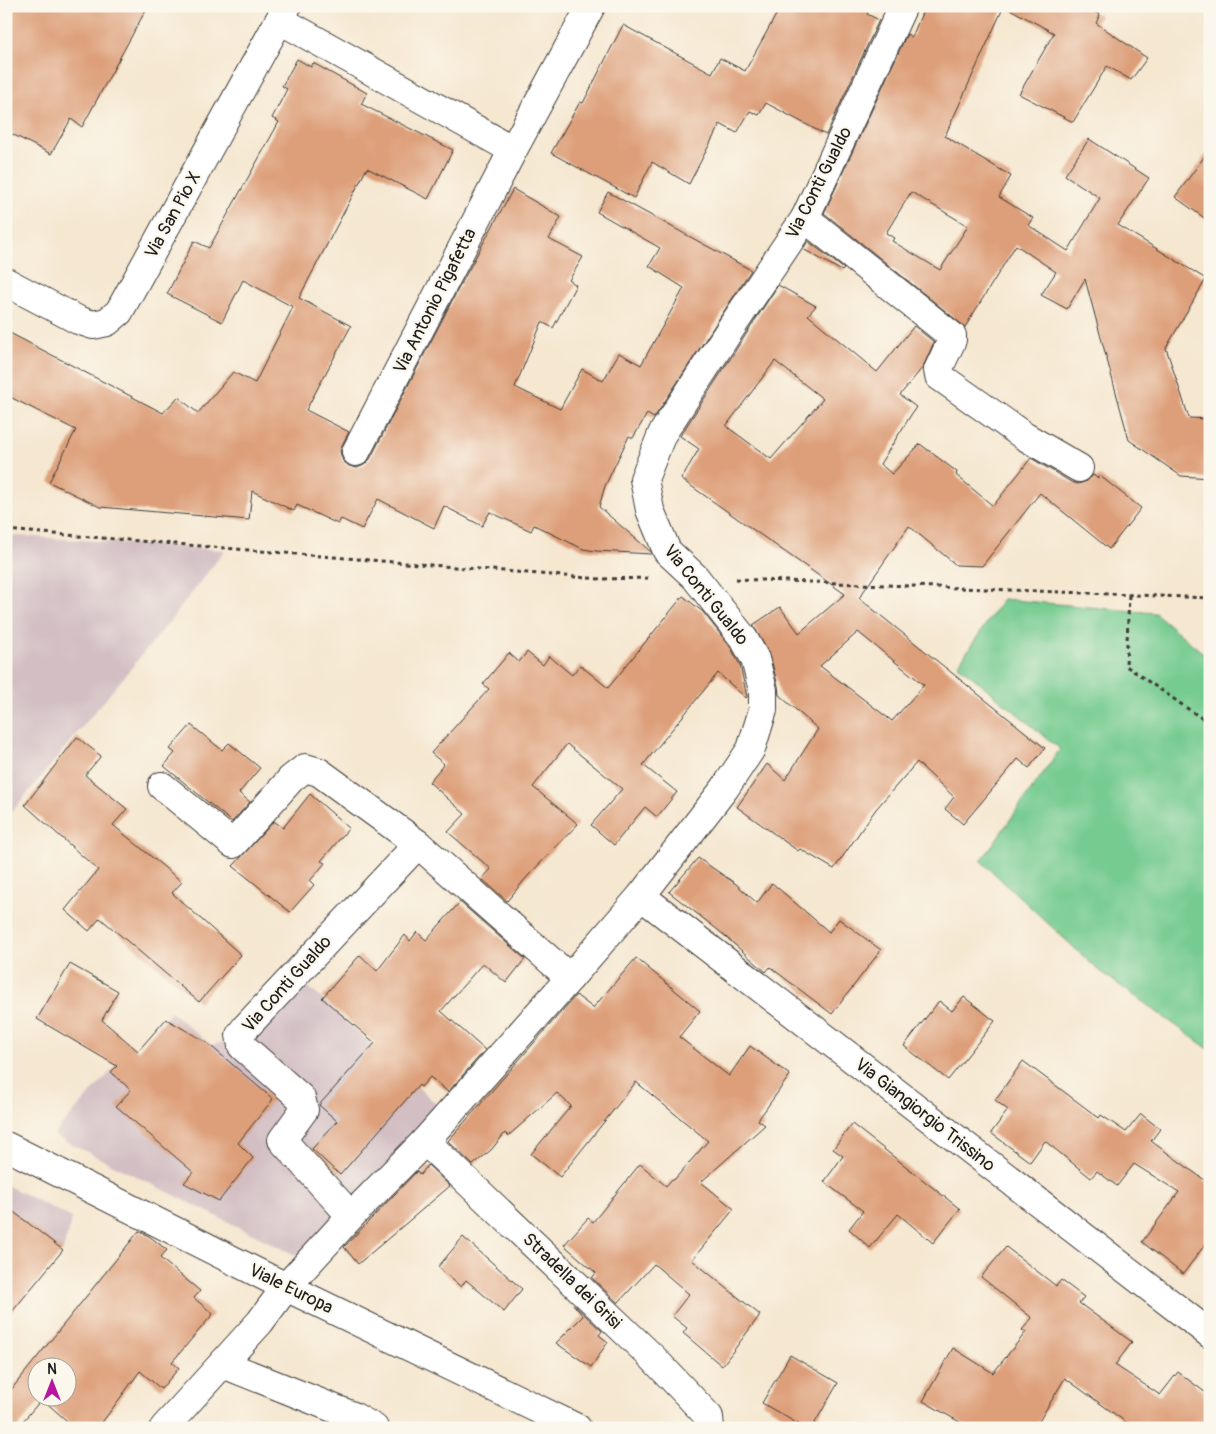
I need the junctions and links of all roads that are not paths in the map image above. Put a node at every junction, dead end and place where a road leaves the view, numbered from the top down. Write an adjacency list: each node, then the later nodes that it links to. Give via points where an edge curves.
1 (591, 6): 4 (street, Via Antonio Pigafetta)
2 (903, 6): 5 (street, Via Conti Gualdo)
3 (283, 13): 4 (street); 6 (street, Via San Pio X, via 119,312 107,322 93,325)
4 (513, 150): 7 (street, Via Antonio Pigafetta)
5 (805, 218): 8 (street, via 952,336 938,370 939,376 1024,436); 11 (street, Via Conti Gualdo, via 662,434 644,479 650,510 667,551 695,577 744,639 755,659 763,690 763,710 751,749 725,788)
6 (6, 282)
7 (356, 452)
8 (1080, 468)
9 (162, 786): 10 (street, via 233,844 291,779 305,768 320,772)
10 (418, 844): 12 (street); 15 (street, Via Conti Gualdo, via 240,1035 242,1046 301,1098 304,1110 282,1140)
11 (641, 896): 12 (street, Via Conti Gualdo); 17 (street, Via Giangiorgio Trissino)
12 (570, 978): 13 (street, Via Conti Gualdo)
13 (425, 1141): 15 (street, Via Conti Gualdo); 22 (street, Stradella dei Grisi, via 653,1358 709,1417)
14 (6, 1146): 16 (street, Viale Europa)
15 (351, 1216): 16 (street, Via Conti Gualdo)
16 (286, 1287): 18 (street, Via Conti Gualdo); 21 (street, Viale Europa)
17 (1210, 1334)
18 (223, 1364): 19 (street, Via Conti Gualdo); 20 (street, via 353,1416)
19 (164, 1428)
20 (374, 1428)
21 (577, 1428)
22 (710, 1428)

